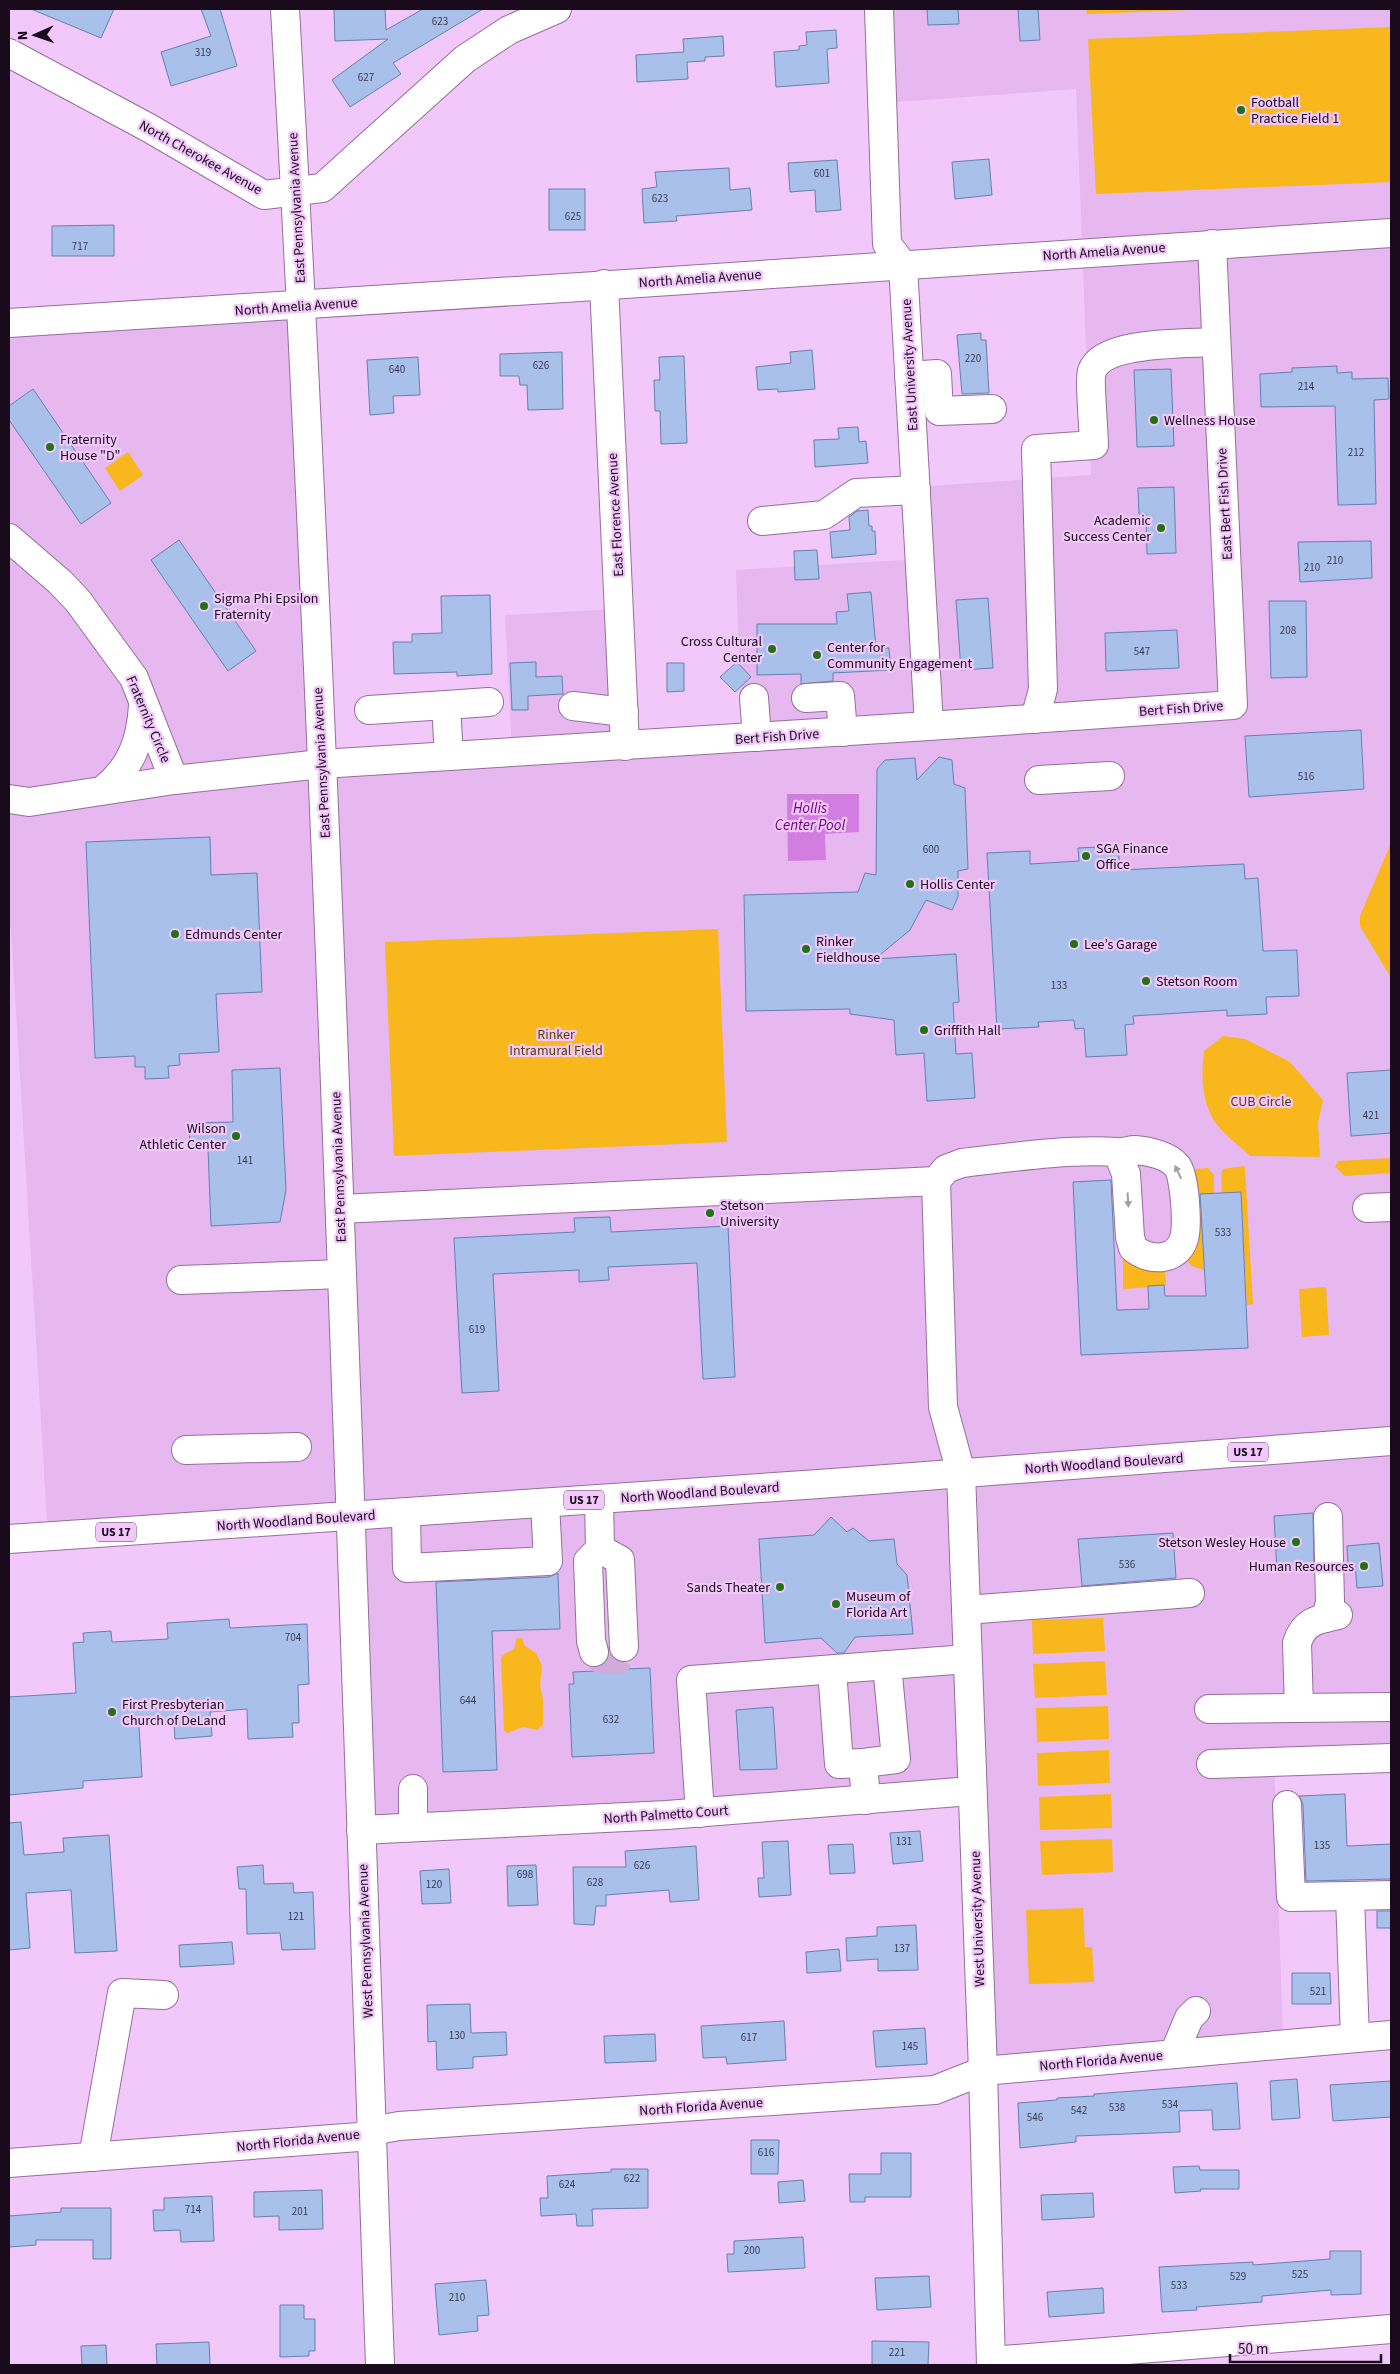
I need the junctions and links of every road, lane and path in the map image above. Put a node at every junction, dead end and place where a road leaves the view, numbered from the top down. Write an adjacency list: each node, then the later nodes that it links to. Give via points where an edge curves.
1 (284, 9): 5 (street, East Pennsylvania Avenue)
2 (558, 9): 5 (street, North Cherokee Avenue, via 509,30 465,59 322,188)
3 (879, 9): 8 (street, via 887,244)
4 (9, 53): 5 (street, North Cherokee Avenue, via 149,128 264,195)
5 (295, 191): 10 (street, East Pennsylvania Avenue)
6 (1391, 233): 7 (street, North Amelia Avenue)
7 (1212, 244): 8 (street, North Amelia Avenue); 12 (street, East Bert Fish Drive)
8 (903, 265): 9 (street, North Amelia Avenue); 13 (street, East University Avenue)
9 (604, 284): 10 (street, North Amelia Avenue); 26 (street, East Florence Avenue)
10 (301, 307): 11 (street, North Amelia Avenue); 33 (street, East Pennsylvania Avenue)
11 (9, 323)
12 (1216, 342): 23 (street, East Bert Fish Drive); 27 (street, via 1140,346 1099,360 1092,371 1094,444 1036,450 1043,689)
13 (910, 376): 14 (street, via 936,374 939,411); 15 (street, East University Avenue)
14 (992, 409)
15 (916, 490): 16 (street, via 856,494 824,515); 28 (street, East University Avenue)
16 (762, 521)
17 (9, 538): 20 (street, Fraternity Circle, via 78,601 134,678)
18 (754, 698): 30 (street)
19 (806, 698): 29 (street, via 840,696)
20 (143, 702): 35 (street, Fraternity Circle); 37 (street, via 139,743 124,770)
21 (489, 702): 22 (street)
22 (446, 705): 25 (street); 32 (street)
23 (1233, 705): 27 (street, Bert Fish Drive)
24 (573, 706): 26 (street)
25 (370, 710)
26 (624, 712): 31 (street, East Florence Avenue)
27 (1035, 719): 28 (street, Bert Fish Drive)
28 (929, 726): 29 (street, Bert Fish Drive)
29 (843, 732): 30 (street, Bert Fish Drive)
30 (757, 737): 31 (street, Bert Fish Drive)
31 (626, 746): 32 (street, Bert Fish Drive)
32 (449, 756): 33 (street, Bert Fish Drive)
33 (321, 764): 35 (street, Bert Fish Drive); 41 (street, East Pennsylvania Avenue)
34 (1110, 776): 36 (street)
35 (174, 780): 37 (street, Fraternity Circle)
36 (1039, 780)
37 (102, 790): 38 (street, Fraternity Circle, via 29,802)
38 (9, 799)
39 (1118, 1153): 40 (street, via 1080,1152 962,1163 946,1169)
40 (936, 1181): 41 (street); 47 (street, West University Avenue, via 943,1407)
41 (340, 1209): 42 (street, East Pennsylvania Avenue)
42 (342, 1274): 43 (street); 51 (street, East Pennsylvania Avenue)
43 (181, 1280)
44 (1391, 1441): 47 (street, North Woodland Boulevard / US 17)
45 (297, 1447): 46 (street)
46 (186, 1450)
47 (961, 1474): 48 (street, North Woodland Boulevard / US 17); 56 (street, West University Avenue)
48 (599, 1499): 49 (street, North Woodland Boulevard / US 17); 54 (street)
49 (545, 1503): 50 (street, North Woodland Boulevard / US 17); 50 (street, via 548,1562 407,1568)
50 (406, 1513): 51 (street, North Woodland Boulevard / US 17)
51 (350, 1517): 53 (street, North Woodland Boulevard / US 17); 74 (street, West Pennsylvania Avenue)
52 (1328, 1517): 63 (street, via 1332,1616 1314,1620 1300,1633 1297,1643)
53 (9, 1540)
54 (600, 1549): 57 (street, via 620,1560); 58 (street, via 588,1561)
55 (1190, 1594): 56 (street)
56 (966, 1610): 59 (street, West University Avenue)
57 (624, 1647)
58 (594, 1652)
59 (967, 1659): 60 (street); 69 (street, West University Avenue)
60 (887, 1665): 61 (street); 66 (street, via 896,1759)
61 (832, 1670): 66 (street, via 840,1764); 72 (street, via 691,1680)
62 (1391, 1707): 63 (street)
63 (1300, 1708): 64 (street)
64 (1209, 1709)
65 (1391, 1758): 67 (street)
66 (863, 1762): 70 (street)
67 (1211, 1764)
68 (413, 1790): 73 (street)
69 (971, 1791): 70 (street, North Palmetto Court); 82 (street, West University Avenue)
70 (866, 1800): 72 (street, North Palmetto Court)
71 (1287, 1805): 76 (street, via 1291,1897)
72 (700, 1813): 73 (street, North Palmetto Court)
73 (413, 1827): 74 (street, North Palmetto Court)
74 (361, 1830): 83 (street, West Pennsylvania Avenue)
75 (1391, 1895): 76 (street)
76 (1350, 1896): 80 (street)
77 (164, 1995): 84 (street, via 122,1994)
78 (1196, 2011): 81 (street)
79 (1391, 2035): 80 (street, North Florida Avenue)
80 (1355, 2038): 81 (street, North Florida Avenue)
81 (1174, 2054): 82 (street, North Florida Avenue)
82 (983, 2071): 83 (street, North Florida Avenue, via 935,2090 399,2126); 87 (street, West University Avenue)
83 (372, 2131): 84 (street, North Florida Avenue, via 359,2137); 88 (street, West Pennsylvania Avenue)
84 (93, 2157): 85 (street, North Florida Avenue)
85 (9, 2163)
86 (1391, 2328): 87 (street)
87 (991, 2363)
88 (380, 2365)

